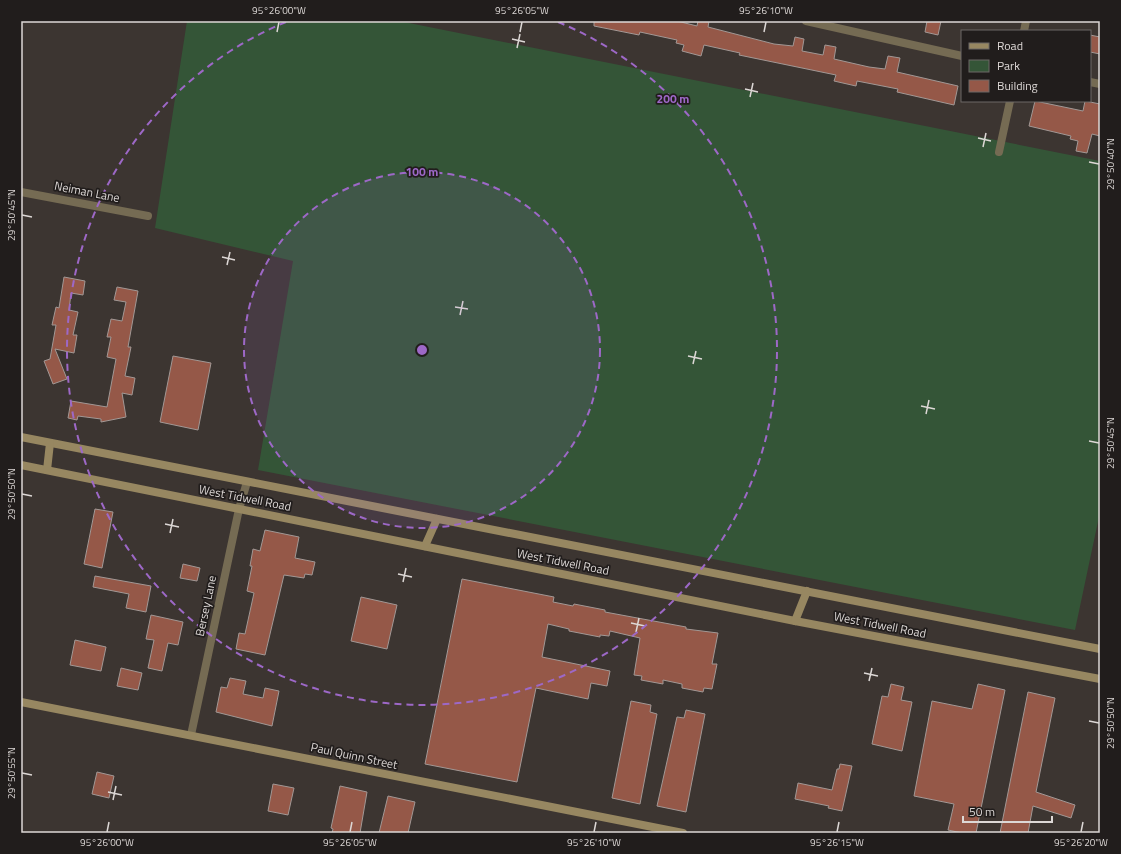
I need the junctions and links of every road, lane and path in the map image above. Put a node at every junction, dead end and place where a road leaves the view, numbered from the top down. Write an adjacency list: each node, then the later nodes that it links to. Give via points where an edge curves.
1 (806, 21): 2 (street)
2 (961, 56)
3 (1010, 102): 4 (street)
4 (999, 152)
5 (21, 192): 6 (street, Neiman Lane)
6 (148, 216)
7 (21, 437): 8 (main road, West Tidwell Road)
8 (50, 443): 10 (main road); 11 (main road, West Tidwell Road)
9 (21, 465): 10 (main road, West Tidwell Road)
10 (47, 470): 12 (main road, West Tidwell Road)
11 (247, 482): 12 (street, Bersey Lane); 13 (main road, West Tidwell Road)
12 (239, 509): 14 (main road, West Tidwell Road); 20 (street, Bersey Lane)
13 (437, 519): 14 (main road); 15 (main road, West Tidwell Road)
14 (425, 546): 16 (main road, West Tidwell Road)
15 (807, 591): 16 (main road); 17 (main road, West Tidwell Road)
16 (795, 621): 18 (main road, West Tidwell Road)
17 (1100, 650)
18 (1100, 679)
19 (21, 702): 20 (main road, Paul Quinn Street)
20 (191, 735): 21 (main road, Paul Quinn Street)
21 (682, 833)

